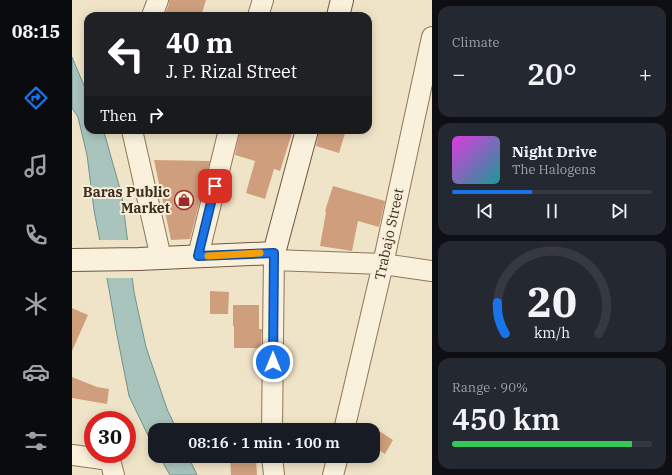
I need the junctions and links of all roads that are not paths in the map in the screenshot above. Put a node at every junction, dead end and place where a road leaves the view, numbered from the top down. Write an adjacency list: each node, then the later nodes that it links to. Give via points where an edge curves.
1 (158, 0): 4 (street)
2 (262, 0): 5 (street)
3 (342, 0): 6 (main road)
4 (154, 12)
5 (259, 12)
6 (339, 12)
7 (432, 37): 15 (street, Trabajo Street)
8 (133, 134): 13 (street)
9 (228, 134): 11 (street)
10 (306, 134): 12 (main road)
11 (198, 256): 12 (main road); 13 (main road)
12 (273, 256): 15 (street); 17 (street)
13 (161, 258): 14 (main road)
14 (79, 260)
15 (383, 264): 16 (street); 18 (street, Trabajo Street)
16 (432, 271)
17 (272, 423)
18 (346, 423)
19 (72, 455): 22 (street, via 110,460)
20 (273, 463): 23 (street)
21 (336, 463): 24 (street)
22 (114, 475)
23 (274, 475)
24 (333, 475)

